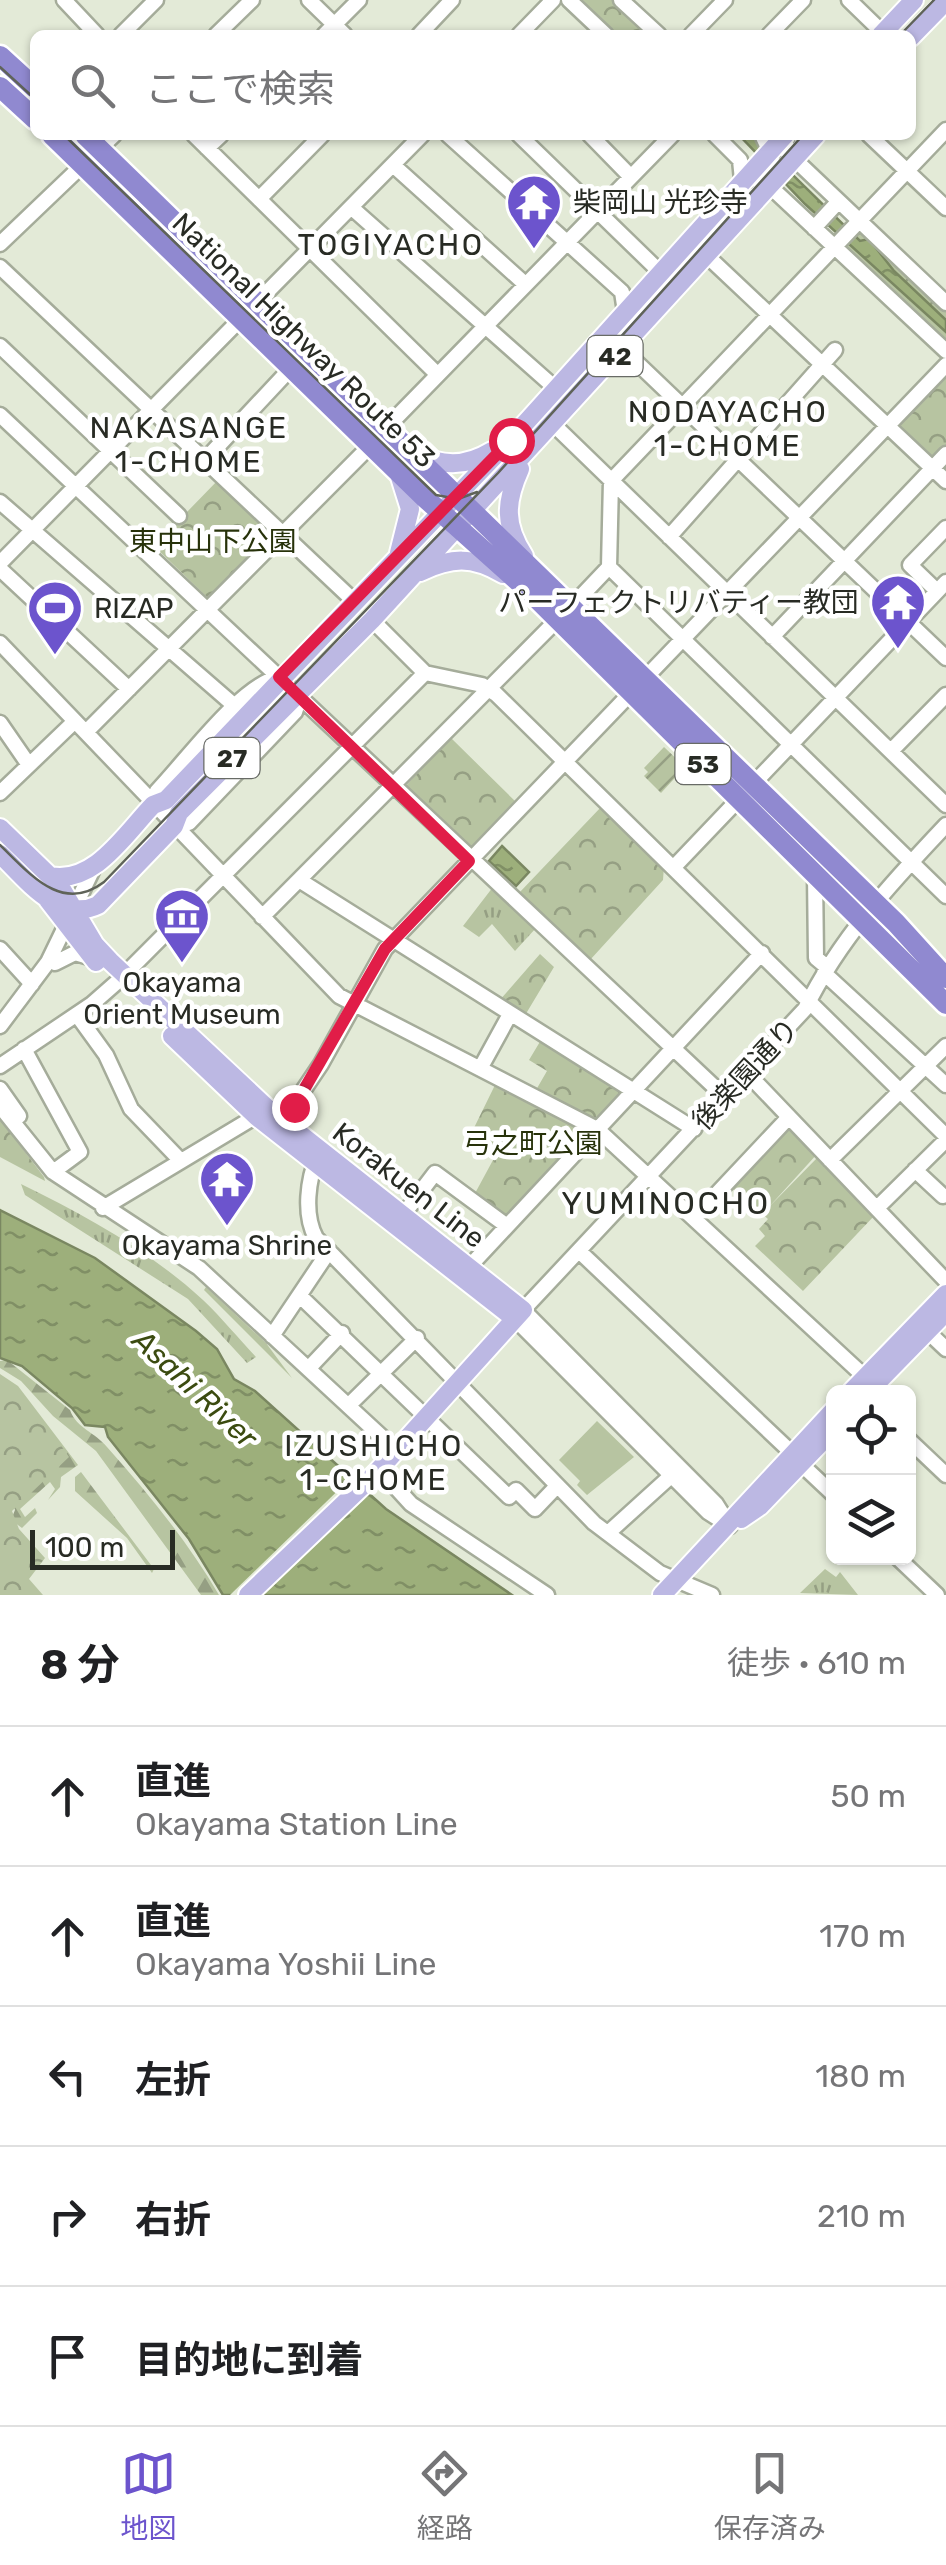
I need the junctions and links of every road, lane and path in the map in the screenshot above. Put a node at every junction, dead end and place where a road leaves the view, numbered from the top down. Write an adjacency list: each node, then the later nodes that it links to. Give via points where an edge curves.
1 (64, 0): 15 (street)
2 (156, 0): 16 (street)
3 (252, 0): 17 (street)
4 (309, 0): 18 (street)
5 (359, 0): 19 (street)
6 (452, 0): 20 (street)
7 (553, 0): 21 (street)
8 (569, 0): 22 (street)
9 (725, 0): 24 (street)
10 (802, 0): 25 (street)
11 (848, 0): 26 (street)
12 (914, 0): 27 (main road)
13 (946, 1): 28 (main road)
14 (628, 2): 23 (street)
15 (92, 30)
16 (126, 30)
17 (221, 30)
18 (332, 30)
19 (336, 30)
20 (424, 30)
21 (524, 30)
22 (601, 30)
23 (654, 30)
24 (696, 30)
25 (774, 30)
26 (878, 30)
27 (886, 30)
28 (916, 31)
29 (0, 56): 30 (highway)
30 (30, 83)
31 (0, 87): 32 (highway)
32 (30, 114)
33 (946, 130): 53 (street)
34 (58, 140): 51 (highway, National Highway Route 53 / 53)
35 (100, 140): 51 (street); 72 (highway, National Highway Route 53 / 53)
36 (199, 140): 48 (street)
37 (215, 140): 48 (street)
38 (317, 140): 57 (street)
39 (417, 140): 52 (street)
40 (453, 140): 63 (street)
41 (524, 140): 60 (street)
42 (595, 140): 54 (street)
43 (667, 140): 54 (street)
44 (720, 140): 49 (street)
45 (811, 140): 50 (main road, 42)
46 (874, 140): 53 (street)
47 (773, 144): 49 (street); 50 (street); 50 (street); 55 (main road, 42); 56 (street)
48 (207, 148): 57 (street)
49 (737, 156): 55 (street)
50 (794, 158): 56 (main road, 42); 61 (street)
51 (84, 164): 64 (street); 72 (highway, National Highway Route 53 / 53)
52 (393, 165): 58 (street); 69 (street)
53 (907, 170): 59 (street); 62 (street)
54 (632, 177): 60 (street)
55 (742, 180): 56 (street, via 758,177); 68 (main road, 42)
56 (769, 185): 61 (street); 66 (main road, 42)
57 (259, 199): 65 (street)
58 (352, 208): 65 (street); 74 (street)
59 (946, 208)
60 (598, 211): 63 (street); 68 (street)
61 (826, 214): 62 (street); 62 (street)
62 (846, 233): 70 (street); 73 (street); 79 (street)
63 (566, 243): 69 (street); 71 (street, via 622,292)
64 (0, 244)
65 (310, 250): 72 (street); 83 (street)
66 (706, 254): 73 (street); 77 (main road, 42)
67 (0, 267): 86 (street)
68 (660, 271): 71 (main road, 42)
69 (525, 284): 74 (street)
70 (946, 303)
71 (625, 308): 75 (main road, 42); 77 (street)
72 (252, 312): 82 (highway, National Highway Route 53 / 53); 86 (street); 90 (highway, National Highway Route 53 / 53)
73 (769, 315): 80 (street); 85 (street)
74 (484, 325): 83 (street); 84 (street)
75 (594, 344): 77 (street, via 610,340); 84 (main road, 42)
76 (0, 346): 93 (street)
77 (627, 350): 85 (street); 88 (main road, 42)
78 (835, 350): 80 (street)
79 (946, 351)
80 (822, 364): 89 (street); 97 (street)
81 (946, 364): 89 (street)
82 (293, 366): 90 (highway, National Highway Route 53 / 53); 96 (street)
83 (437, 374): 90 (street)
84 (554, 388): 91 (main road, 42)
85 (682, 405): 97 (street); 100 (street)
86 (154, 411): 93 (street); 96 (street)
87 (0, 416): 102 (street)
88 (552, 424): 94 (main road, 42); 100 (street)
89 (887, 426): 99 (street); 106 (street)
90 (379, 436): 92 (highway, National Highway Route 53 / 53); 98 (highway, National Highway Route 53 / 53); 109 (street)
91 (511, 440): 92 (main road, via 458,464); 104 (main road, 42)
92 (408, 450): 104 (highway, National Highway Route 53 / 53)
93 (113, 452): 102 (street); 105 (street)
94 (526, 454): 104 (main road, 42); 116 (main road, 42, via 507,511)
95 (946, 454): 99 (street)
96 (205, 460): 109 (street)
97 (739, 460): 106 (street); 110 (street)
98 (394, 467): 104 (highway, National Highway Route 53 / 53); 112 (main road, via 410,509)
99 (932, 468): 101 (street); 111 (street)
100 (611, 480): 110 (street); 114 (street)
101 (946, 482)
102 (77, 485): 108 (street); 120 (street)
103 (0, 502): 108 (street)
104 (457, 512): 112 (main road, 27); 115 (main road, 27); 116 (highway, National Highway Route 53 / 53)
105 (180, 516)
106 (799, 518): 111 (street); 118 (street)
107 (946, 528): 117 (street, via 910,565)
108 (34, 533): 113 (street); 127 (street)
109 (283, 534): 119 (street); 120 (street)
110 (669, 537): 118 (street)
111 (844, 561): 123 (street); 124 (street)
112 (394, 562): 119 (main road, 27)
113 (0, 566): 133 (street)
114 (609, 567): 121 (street); 125 (street)
115 (412, 576): 116 (main road, via 442,562 470,560); 122 (main road, 27)
116 (527, 578): 121 (highway, National Highway Route 53 / 53)
117 (942, 587): 123 (street)
118 (727, 592): 124 (street); 125 (street)
119 (355, 602): 130 (main road, 27)
120 (208, 610): 127 (street); 130 (street)
121 (563, 614): 131 (highway, National Highway Route 53 / 53); 132 (street); 134 (highway, National Highway Route 53 / 53)
122 (372, 620): 129 (street); 136 (main road, 27)
123 (908, 622): 128 (street); 137 (street)
124 (772, 637): 137 (street)
125 (682, 639): 131 (street); 141 (street)
126 (0, 642): 140 (street)
127 (169, 650): 133 (street); 138 (street)
128 (946, 658)
129 (425, 674): 132 (street); 142 (street)
130 (279, 677): 136 (street); 138 (street, via 263,681); 149 (main road, 27, via 170,796)
131 (644, 678): 134 (street); 147 (highway, National Highway Route 53 / 53)
132 (489, 688): 144 (street); 146 (street)
133 (130, 689): 140 (street)
134 (629, 694): 144 (street); 147 (highway, National Highway Route 53 / 53)
135 (946, 695): 143 (street)
136 (300, 697): 142 (street); 152 (main road, 27, via 260,729 179,812)
137 (835, 698): 141 (street); 143 (street)
138 (236, 707): 149 (street)
139 (0, 723): 145 (street)
140 (81, 726): 145 (street); 149 (street)
141 (792, 744): 147 (street); 156 (street)
142 (351, 747): 146 (street); 161 (street)
143 (891, 750): 150 (street)
144 (566, 760): 155 (street); 158 (street)
145 (28, 762): 148 (street)
146 (393, 787): 155 (street); 162 (street)
147 (746, 791): 158 (street); 159 (highway, National Highway Route 53 / 53); 164 (highway, National Highway Route 53 / 53)
148 (0, 792)
149 (150, 802): 152 (street); 157 (main road, 27)
150 (946, 804)
151 (946, 825): 156 (street, 後楽園通り)
152 (174, 826): 161 (street); 167 (main road, 27)
153 (0, 828): 160 (main road, Korakuen Line)
154 (0, 854): 167 (main road)
155 (469, 861): 168 (street); 186 (street)
156 (911, 861): 163 (street); 164 (street, 後楽園通り)
157 (95, 865): 160 (main road, via 76,876); 167 (street)
158 (674, 867): 171 (street)
159 (815, 875): 166 (highway, National Highway Route 53 / 53); 173 (street, via 816,958)
160 (49, 876): 167 (main road, Korakuen Line)
161 (223, 878): 165 (street); 174 (street)
162 (299, 880): 165 (street); 168 (street)
163 (946, 896)
164 (874, 902): 166 (street, 後楽園通り); 175 (highway, National Highway Route 53 / 53)
165 (262, 917): 178 (street)
166 (862, 922): 173 (street, 後楽園通り); 179 (highway, National Highway Route 53 / 53)
167 (71, 927): 170 (main road, Korakuen Line); 172 (street); 176 (street)
168 (392, 941): 178 (street); 181 (street)
169 (0, 949): 176 (street)
170 (94, 951): 172 (street); 174 (main road, Korakuen Line)
171 (762, 952): 177 (street); 186 (street)
172 (55, 963): 183 (street)
173 (826, 970): 177 (street, 後楽園通り); 188 (street)
174 (120, 978): 180 (street); 197 (main road, Korakuen Line)
175 (946, 978)
176 (32, 984): 182 (street)
177 (809, 1000): 190 (street, 後楽園通り); 194 (street)
178 (352, 1002): 189 (street); 199 (street)
179 (946, 1004)
180 (77, 1015): 185 (street); 206 (street, via 106,1054 130,1109)
181 (509, 1016): 189 (street); 193 (street)
182 (0, 1026)
183 (0, 1038)
184 (946, 1046): 188 (street)
185 (24, 1048): 187 (street); 208 (street, via 80,1152)
186 (673, 1048): 193 (street); 195 (street)
187 (0, 1066)
188 (926, 1066): 191 (street); 194 (street)
189 (481, 1067): 200 (street)
190 (746, 1072): 195 (street, 後楽園通り); 198 (street)
191 (946, 1085)
192 (0, 1089): 203 (street, via 27,1131)
193 (632, 1090): 200 (street); 201 (street)
194 (901, 1091): 202 (street); 205 (street)
195 (724, 1096): 201 (street, 後楽園通り)
196 (0, 1106): 203 (street)
197 (262, 1113): 199 (main road, Korakuen Line); 206 (street)
198 (789, 1117): 205 (street); 214 (street)
199 (279, 1126): 204 (main road, Korakuen Line)
200 (597, 1129): 209 (street); 215 (street)
201 (694, 1129): 209 (street, 後楽園通り)
202 (946, 1138): 207 (street)
203 (25, 1140): 208 (street)
204 (318, 1156): 213 (main road, Korakuen Line); 216 (street, via 309,1178 310,1223); 223 (main road, Korakuen Line)
205 (830, 1160): 212 (street)
206 (180, 1161): 211 (street)
207 (916, 1170): 210 (street); 212 (street)
208 (53, 1172): 211 (street)
209 (648, 1177): 214 (street); 217 (street, 後楽園通り)
210 (943, 1196)
211 (103, 1208): 226 (street, via 198,1268)
212 (877, 1208): 219 (street)
213 (403, 1215): 215 (street, via 435,1173); 218 (main road, Korakuen Line)
214 (694, 1218): 232 (street)
215 (506, 1226): 218 (street)
216 (329, 1251): 221 (street); 227 (street)
217 (579, 1251): 223 (street, 後楽園通り); 239 (street)
218 (470, 1267): 223 (main road, Korakuen Line)
219 (946, 1281)
220 (946, 1294): 232 (main road)
221 (300, 1296): 225 (street); 226 (street)
222 (946, 1312): 224 (main road)
223 (519, 1314): 231 (main road); 242 (street); 245 (street, via 716,1504)
224 (927, 1332): 228 (street); 232 (main road)
225 (342, 1333): 229 (street); 230 (street)
226 (272, 1336): 229 (street)
227 (417, 1338): 230 (street); 231 (street)
228 (946, 1350)
229 (307, 1368): 233 (street)
230 (383, 1372): 233 (street); 234 (street)
231 (457, 1381): 234 (main road); 243 (street)
232 (867, 1385)
233 (349, 1405): 238 (street)
234 (428, 1417): 238 (main road); 243 (street, via 509,1497 516,1490 535,1509)
235 (826, 1420): 239 (main road)
236 (826, 1435): 239 (main road)
237 (916, 1447): 241 (street)
238 (397, 1451): 240 (main road)
239 (796, 1458): 244 (street); 245 (main road, via 760,1506)
240 (377, 1471): 249 (main road); 250 (street, via 410,1504)
241 (946, 1475)
242 (672, 1476): 245 (street); 246 (street)
243 (557, 1486): 246 (street)
244 (826, 1487)
245 (730, 1526): 248 (main road)
246 (608, 1532): 248 (street)
247 (906, 1565): 253 (street)
248 (677, 1580): 251 (main road); 252 (street)
249 (248, 1595)
250 (547, 1595)
251 (662, 1595)
252 (712, 1595)
253 (938, 1595)

